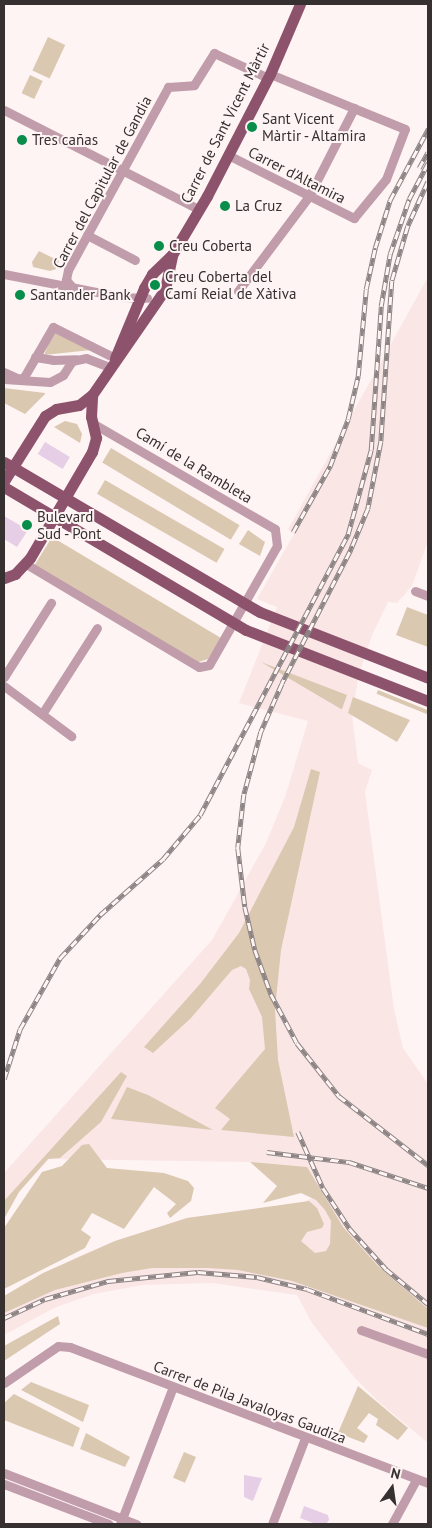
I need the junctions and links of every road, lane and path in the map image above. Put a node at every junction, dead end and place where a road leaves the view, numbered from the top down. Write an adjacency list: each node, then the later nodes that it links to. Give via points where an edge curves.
1 (300, 4): 2 (main road, Carrer de Sant Vicent Màrtir)
2 (269, 76): 3 (street); 5 (main road, Carrer de Sant Vicent Màrtir); 6 (street, Carrer del Capitular de Gandia, via 214,53 194,85 168,87)
3 (354, 108): 7 (street); 7 (street, Carrer d'Altamira, via 405,129 386,179 354,218)
4 (4, 110): 6 (street)
5 (228, 155): 7 (street, Carrer d'Altamira); 8 (main road, Carrer de Sant Vicent Màrtir)
6 (123, 171): 8 (street); 9 (street, Carrer del Capitular de Gandia)
7 (309, 196): 16 (street)
8 (198, 209): 10 (main road, Carrer de Sant Vicent Màrtir)
9 (87, 235): 11 (street); 15 (street, Carrer del Capitular de Gandia, via 66,276)
10 (172, 255): 12 (main road, Carrer de Sant Vicent Màrtir); 14 (main road, Carrer de Sant Vicent Màrtir)
11 (135, 260)
12 (152, 274): 14 (main road, via 164,271); 17 (main road, Carrer de Sant Vicent Màrtir)
13 (5, 277): 15 (street)
14 (168, 282): 18 (main road, Carrer de Sant Vicent Màrtir)
15 (73, 288): 17 (street)
16 (238, 291)
17 (143, 295): 18 (main road); 21 (main road, Carrer de Sant Vicent Màrtir)
18 (161, 296): 21 (main road, Carrer de Sant Vicent Màrtir)
19 (35, 357): 20 (street); 21 (street, via 50,329 56,327); 22 (street, via 22,379)
20 (76, 359): 21 (street, via 91,358); 23 (street, via 63,375 50,382)
21 (112, 363): 24 (main road, Carrer de Sant Vicent Màrtir)
22 (4, 372)
23 (4, 379)
24 (92, 395): 25 (main road, via 79,405); 26 (main road)
25 (62, 408): 26 (main road, via 78,413); 27 (main road, via 45,416)
26 (92, 423): 30 (main road, via 95,445); 32 (street, Camí de la Rambleta, via 275,529 277,546 209,665 199,667)
27 (8, 464): 28 (main road); 30 (main road)
28 (4, 481)
29 (4, 487): 31 (main road)
30 (66, 498): 31 (main road); 40 (main road, via 234,598)
31 (55, 517): 32 (main road); 44 (main road, via 246,630)
32 (26, 564): 33 (main road)
33 (9, 574): 34 (main road)
34 (4, 578)
35 (415, 591): 36 (street)
36 (428, 596)
37 (51, 602): 39 (street)
38 (97, 628): 45 (street)
39 (4, 677)
40 (428, 678)
41 (4, 686): 45 (street)
42 (4, 691): 43 (street)
43 (4, 695)
44 (428, 701)
45 (42, 714): 46 (street)
46 (72, 736)
47 (361, 1330): 48 (street)
48 (428, 1354)
49 (4, 1382): 50 (street, Carrer de Pila Javaloyas Gaudiza, via 62,1345)
50 (173, 1387): 51 (street, Carrer de Pila Javaloyas Gaudiza); 56 (street)
51 (305, 1438): 53 (street, Carrer de Pila Javaloyas Gaudiza); 59 (street)
52 (4, 1473): 56 (street)
53 (416, 1480): 54 (street, Carrer de Pila Javaloyas Gaudiza); 60 (street)
54 (428, 1483)
55 (4, 1484): 57 (street)
56 (121, 1522): 58 (street)
57 (109, 1524)
58 (136, 1524)
59 (272, 1524)
60 (392, 1524)

